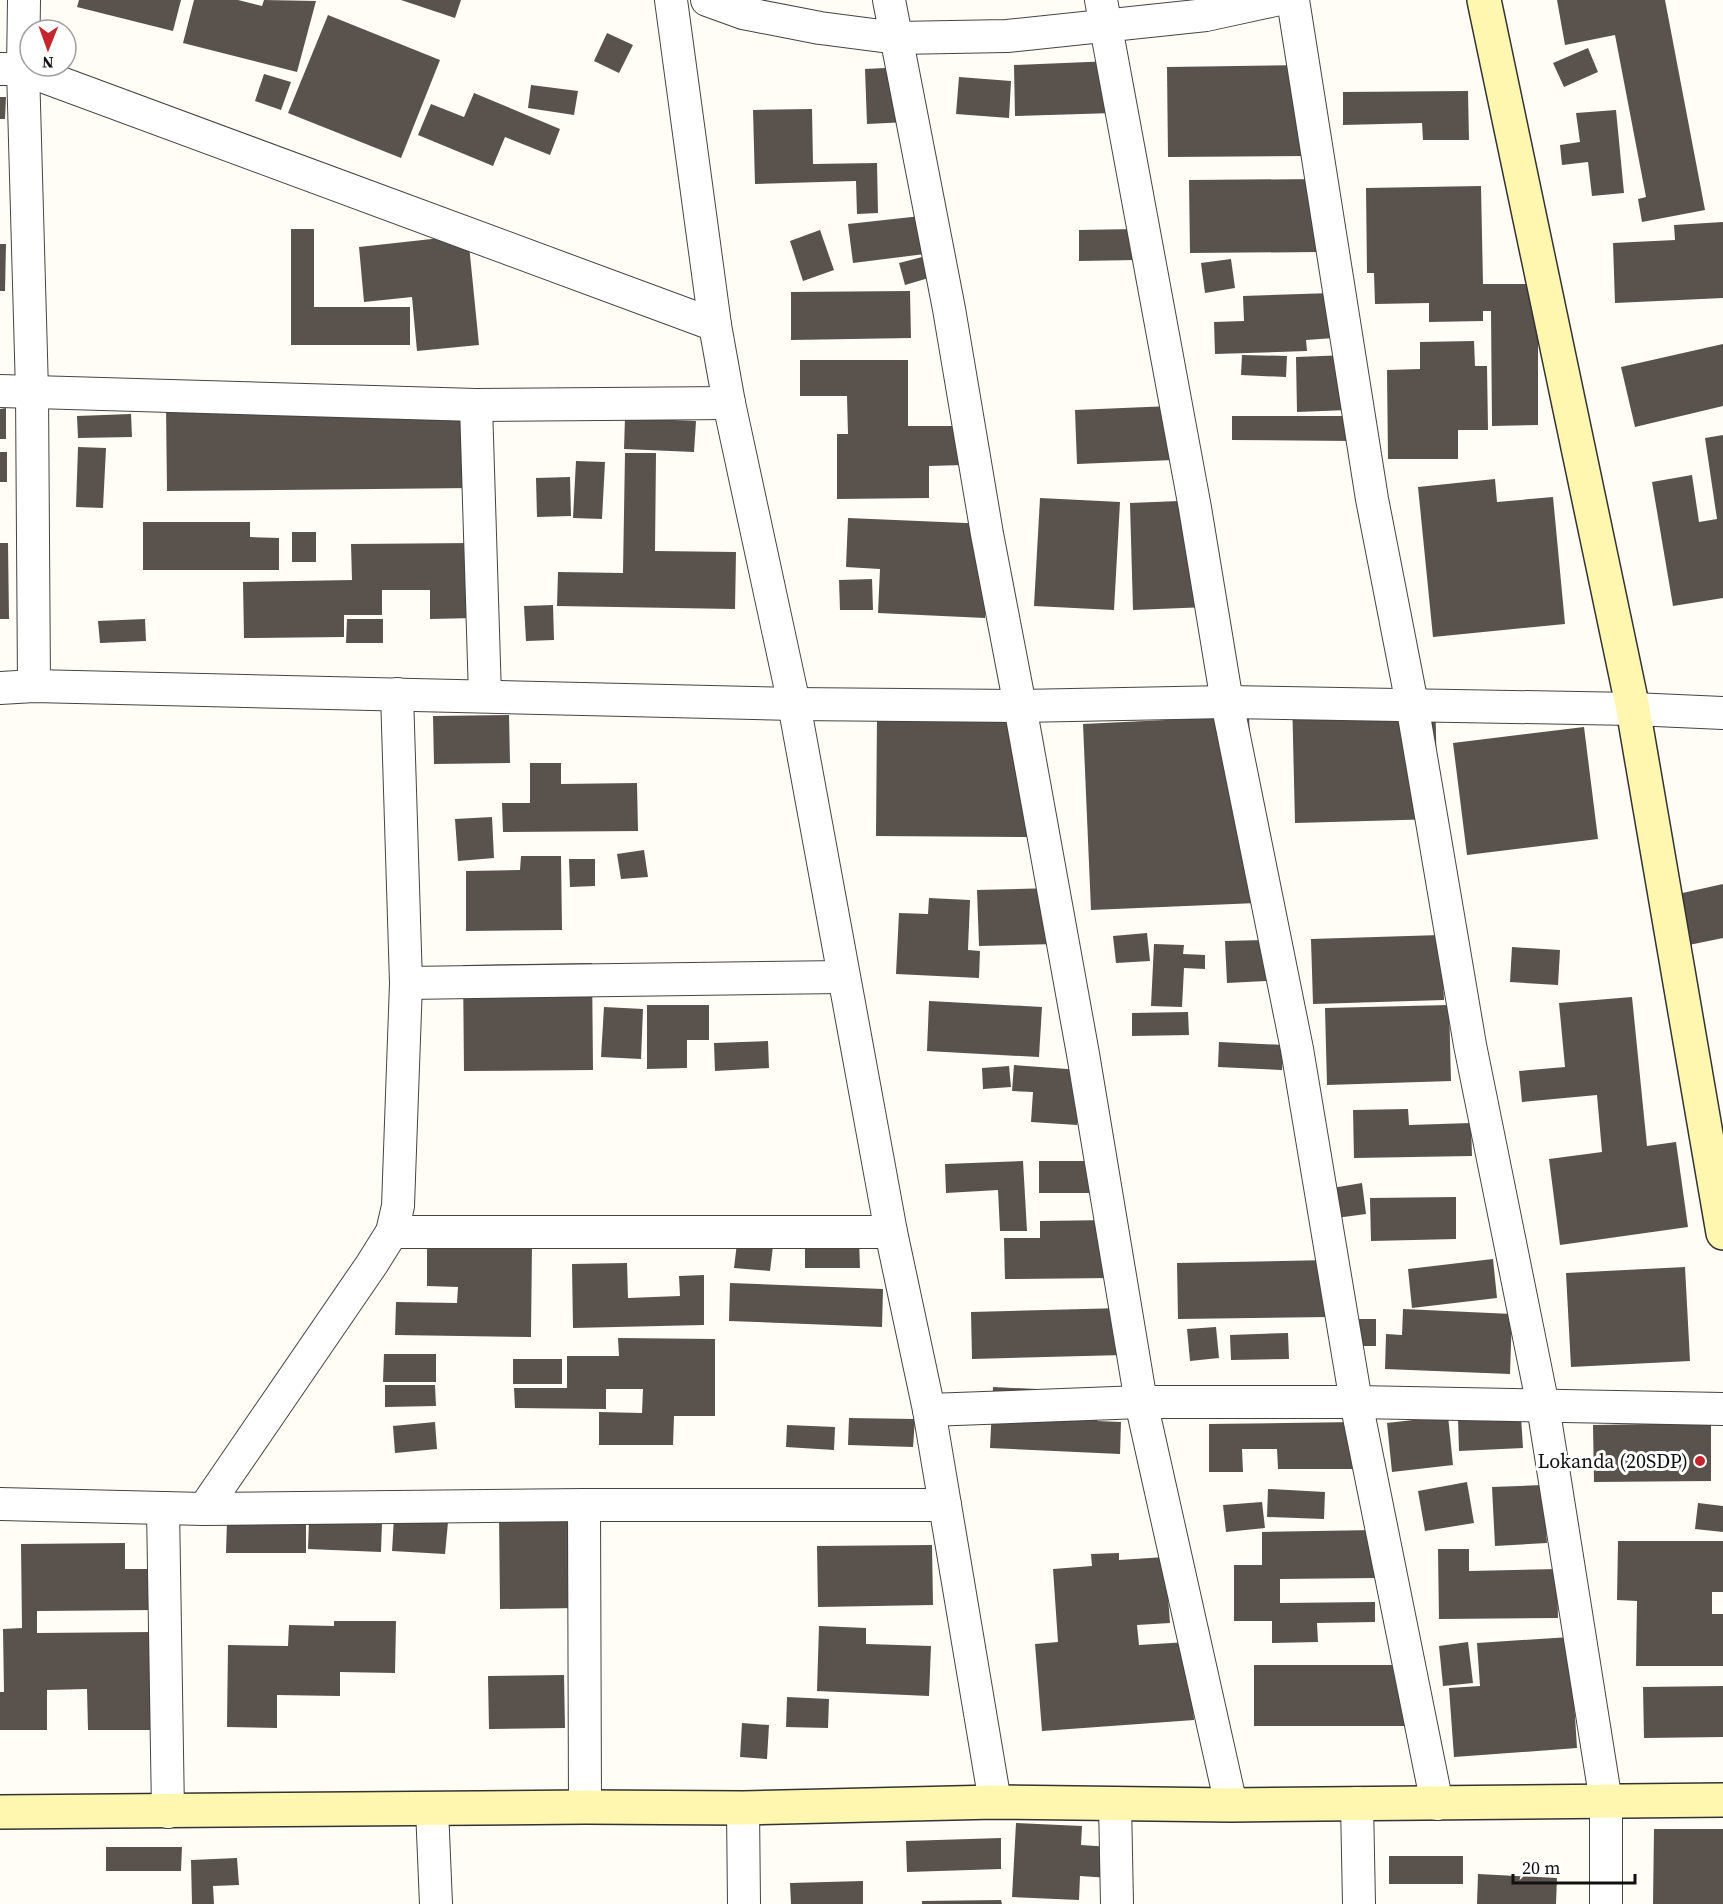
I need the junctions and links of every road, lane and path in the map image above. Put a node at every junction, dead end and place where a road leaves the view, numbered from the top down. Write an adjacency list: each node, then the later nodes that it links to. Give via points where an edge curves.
1 (24, 0): 10 (street)
2 (671, 0): 11 (street)
3 (707, 0): 9 (street, via 743,13 798,24)
4 (889, 0): 9 (street)
5 (1275, 0): 8 (street, via 1206,15)
6 (1293, 0): 22 (street, via 1372,500)
7 (1484, 0): 24 (street)
8 (1103, 13): 9 (street, via 1007,36); 20 (street)
9 (897, 38): 23 (street)
10 (11, 69): 11 (street); 13 (street)
11 (715, 325): 14 (street)
12 (0, 391): 13 (street)
13 (32, 392): 15 (street); 16 (street)
14 (729, 403): 15 (street); 21 (street)
15 (476, 405): 19 (street)
16 (34, 686): 17 (street); 18 (street)
17 (0, 688)
18 (397, 694): 19 (street); 27 (street)
19 (485, 696): 21 (street)
20 (1227, 702): 22 (street); 23 (street); 32 (street, via 1296,1048)
21 (794, 704): 23 (street); 26 (street)
22 (1412, 704): 24 (street); 33 (street, via 1470,1045)
23 (1020, 706): 31 (street)
24 (1633, 709): 25 (street); 30 (street)
25 (1723, 713)
26 (843, 977): 27 (street); 29 (street)
27 (406, 983): 28 (street, via 399,1206)
28 (392, 1232): 29 (street); 40 (street)
29 (891, 1232): 35 (street)
30 (1723, 1233)
31 (1141, 1402): 32 (street); 35 (street); 47 (street)
32 (1356, 1402): 33 (street); 46 (street)
33 (1543, 1406): 34 (street); 43 (street)
34 (1723, 1409)
35 (929, 1410): 38 (street)
36 (0, 1504): 39 (street)
37 (584, 1505): 38 (street); 40 (street); 48 (street)
38 (945, 1505): 42 (street)
39 (163, 1509): 40 (street); 52 (street)
40 (204, 1509)
41 (1723, 1800): 43 (street)
42 (995, 1802): 44 (street); 49 (street)
43 (1606, 1802): 46 (street); 57 (street)
44 (1115, 1803): 47 (street); 55 (street)
45 (1357, 1803): 46 (street); 47 (street); 56 (street)
46 (1437, 1804)
47 (1231, 1805)
48 (585, 1807): 49 (street); 50 (street)
49 (743, 1808): 54 (street)
50 (432, 1809): 52 (street); 53 (street)
51 (0, 1812): 52 (street)
52 (168, 1812)
53 (436, 1904)
54 (744, 1904)
55 (1117, 1904)
56 (1359, 1904)
57 (1606, 1904)

